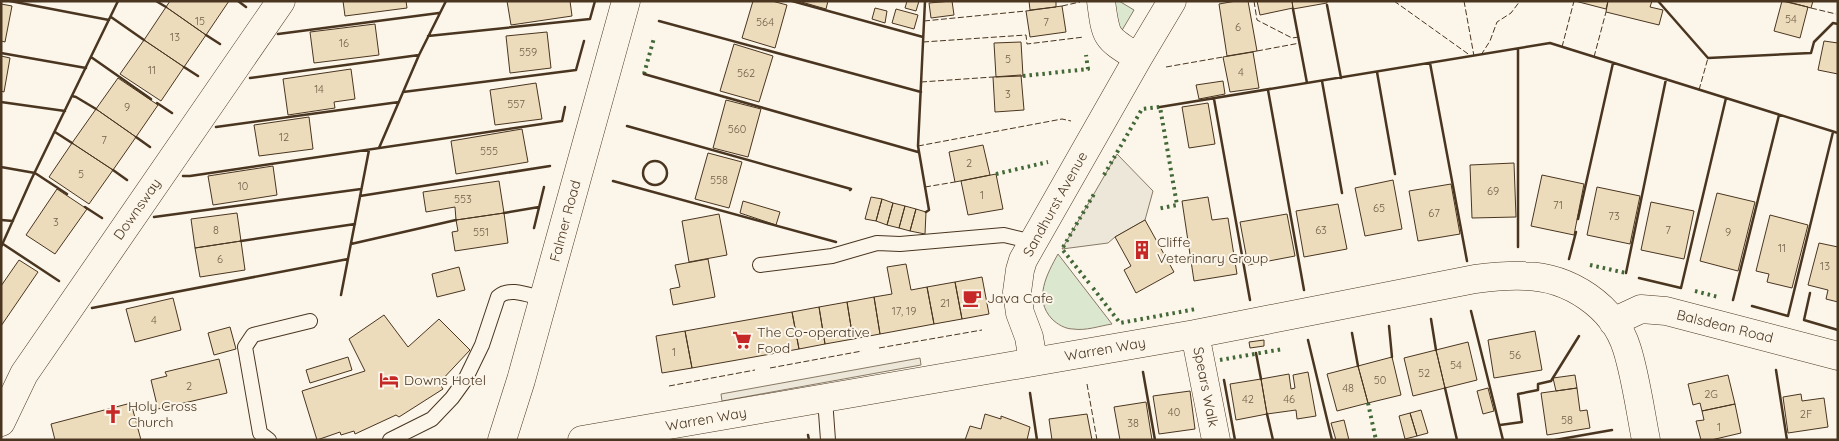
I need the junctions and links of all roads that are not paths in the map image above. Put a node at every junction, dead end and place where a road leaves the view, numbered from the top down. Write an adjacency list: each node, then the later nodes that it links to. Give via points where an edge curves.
1 (281, 1): 15 (street, Downsway, via 24,374)
2 (626, 1): 8 (street, Falmer Road)
3 (1102, 1): 5 (street, via 1107,35)
4 (1172, 1): 5 (street, Sandhurst Avenue)
5 (1138, 58): 6 (street, Sandhurst Avenue)
6 (1033, 242): 7 (lane, via 1004,235 876,243 832,256); 13 (street, Sandhurst Avenue, via 1020,270 1017,292)
7 (760, 265)
8 (544, 299): 17 (lane, via 515,292 498,297 482,345 452,398 432,420); 18 (street, Falmer Road)
9 (310, 321): 16 (lane, via 253,335 245,347 260,433)
10 (1613, 322): 11 (street, Warren Way, via 1590,298 1564,284 1526,276 1501,276); 12 (street, Balsdean Road, via 1641,310 1666,311); 22 (street, Warren Way, via 1627,348)
11 (1195, 334): 13 (street, Warren Way); 21 (street, Spears Walk)
12 (1838, 356)
13 (1033, 361): 14 (street, Warren Way)
14 (825, 399): 19 (street, Warren Way); 20 (lane)
15 (1, 422)
16 (269, 440)
17 (390, 440)
18 (502, 440)
19 (582, 440)
20 (828, 440)
21 (1216, 440)
22 (1646, 440)

